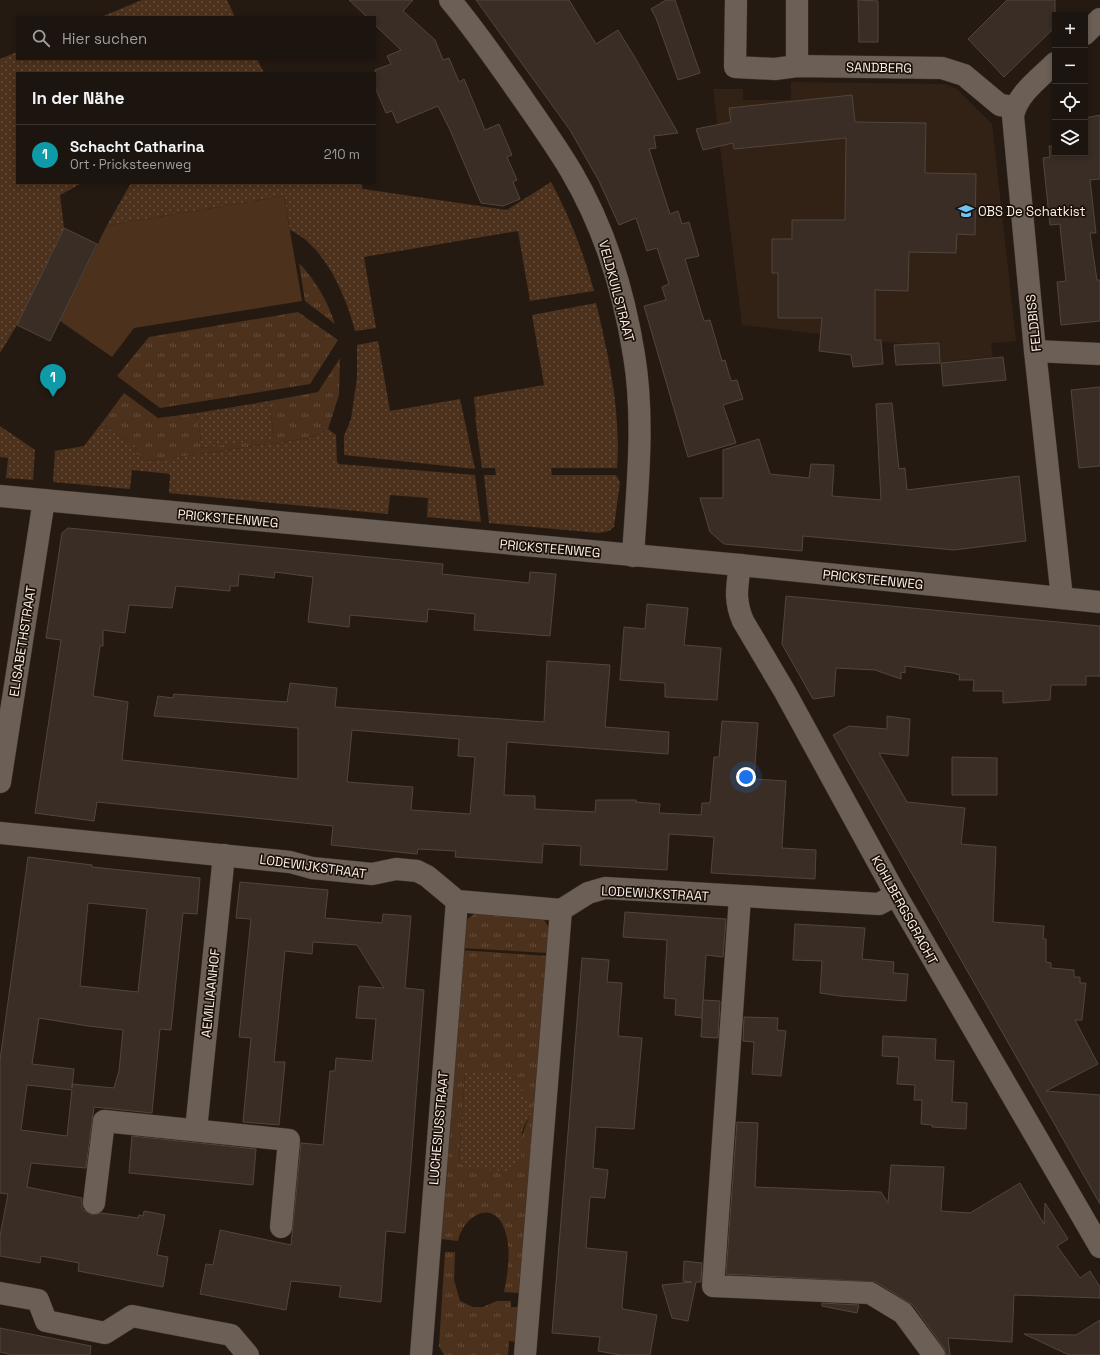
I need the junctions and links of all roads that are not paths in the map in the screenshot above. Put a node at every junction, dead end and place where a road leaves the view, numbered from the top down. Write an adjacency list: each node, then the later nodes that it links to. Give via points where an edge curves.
1 (450, 0): 13 (street, VELDKUILSTRAAT, via 522,97 572,173 600,229 615,274 634,356 637,388 639,468)
2 (736, 0): 6 (street, via 735,67 775,69)
3 (798, 0): 6 (street)
4 (1100, 19): 5 (street)
5 (1088, 31)
6 (797, 66): 8 (street, SANDBERG, via 942,68 964,75 1000,105)
7 (1052, 66): 8 (street)
8 (1014, 107): 9 (street, FELDBISS)
9 (1035, 351): 10 (street); 15 (street, FELDBISS)
10 (1100, 354)
11 (0, 496): 12 (street, PRICKSTEENWEG)
12 (44, 500): 13 (street, PRICKSTEENWEG); 17 (street, ELISABETHSTRAAT)
13 (633, 556): 14 (street, PRICKSTEENWEG)
14 (740, 565): 15 (street, PRICKSTEENWEG); 20 (street, KOHLBERGSGRACHT, via 736,596 743,621 785,692)
15 (1062, 598): 16 (street, PRICKSTEENWEG)
16 (1100, 602)
17 (0, 782)
18 (0, 833): 19 (street, LODEWIJKSTRAAT)
19 (224, 855): 22 (street, LODEWIJKSTRAAT, via 372,874 396,869 417,871); 24 (street, AEMILIAANHOF)
20 (896, 895): 21 (street, LODEWIJKSTRAAT, via 879,904); 27 (street, KOHLBERGSGRACHT)
21 (740, 897): 23 (street, LODEWIJKSTRAAT, via 605,888 588,892); 32 (street, via 713,1286 870,1294 903,1313)
22 (457, 901): 23 (street); 30 (street, LUCHESIUSSTRAAT)
23 (561, 910): 31 (street)
24 (196, 1130): 25 (street, via 104,1121); 26 (street, via 288,1140)
25 (94, 1203)
26 (281, 1227)
27 (1100, 1247)
28 (0, 1293): 29 (street, via 38,1300 46,1320 105,1333 132,1316 231,1335)
29 (248, 1355)
30 (421, 1355)
31 (525, 1355)
32 (934, 1355)

